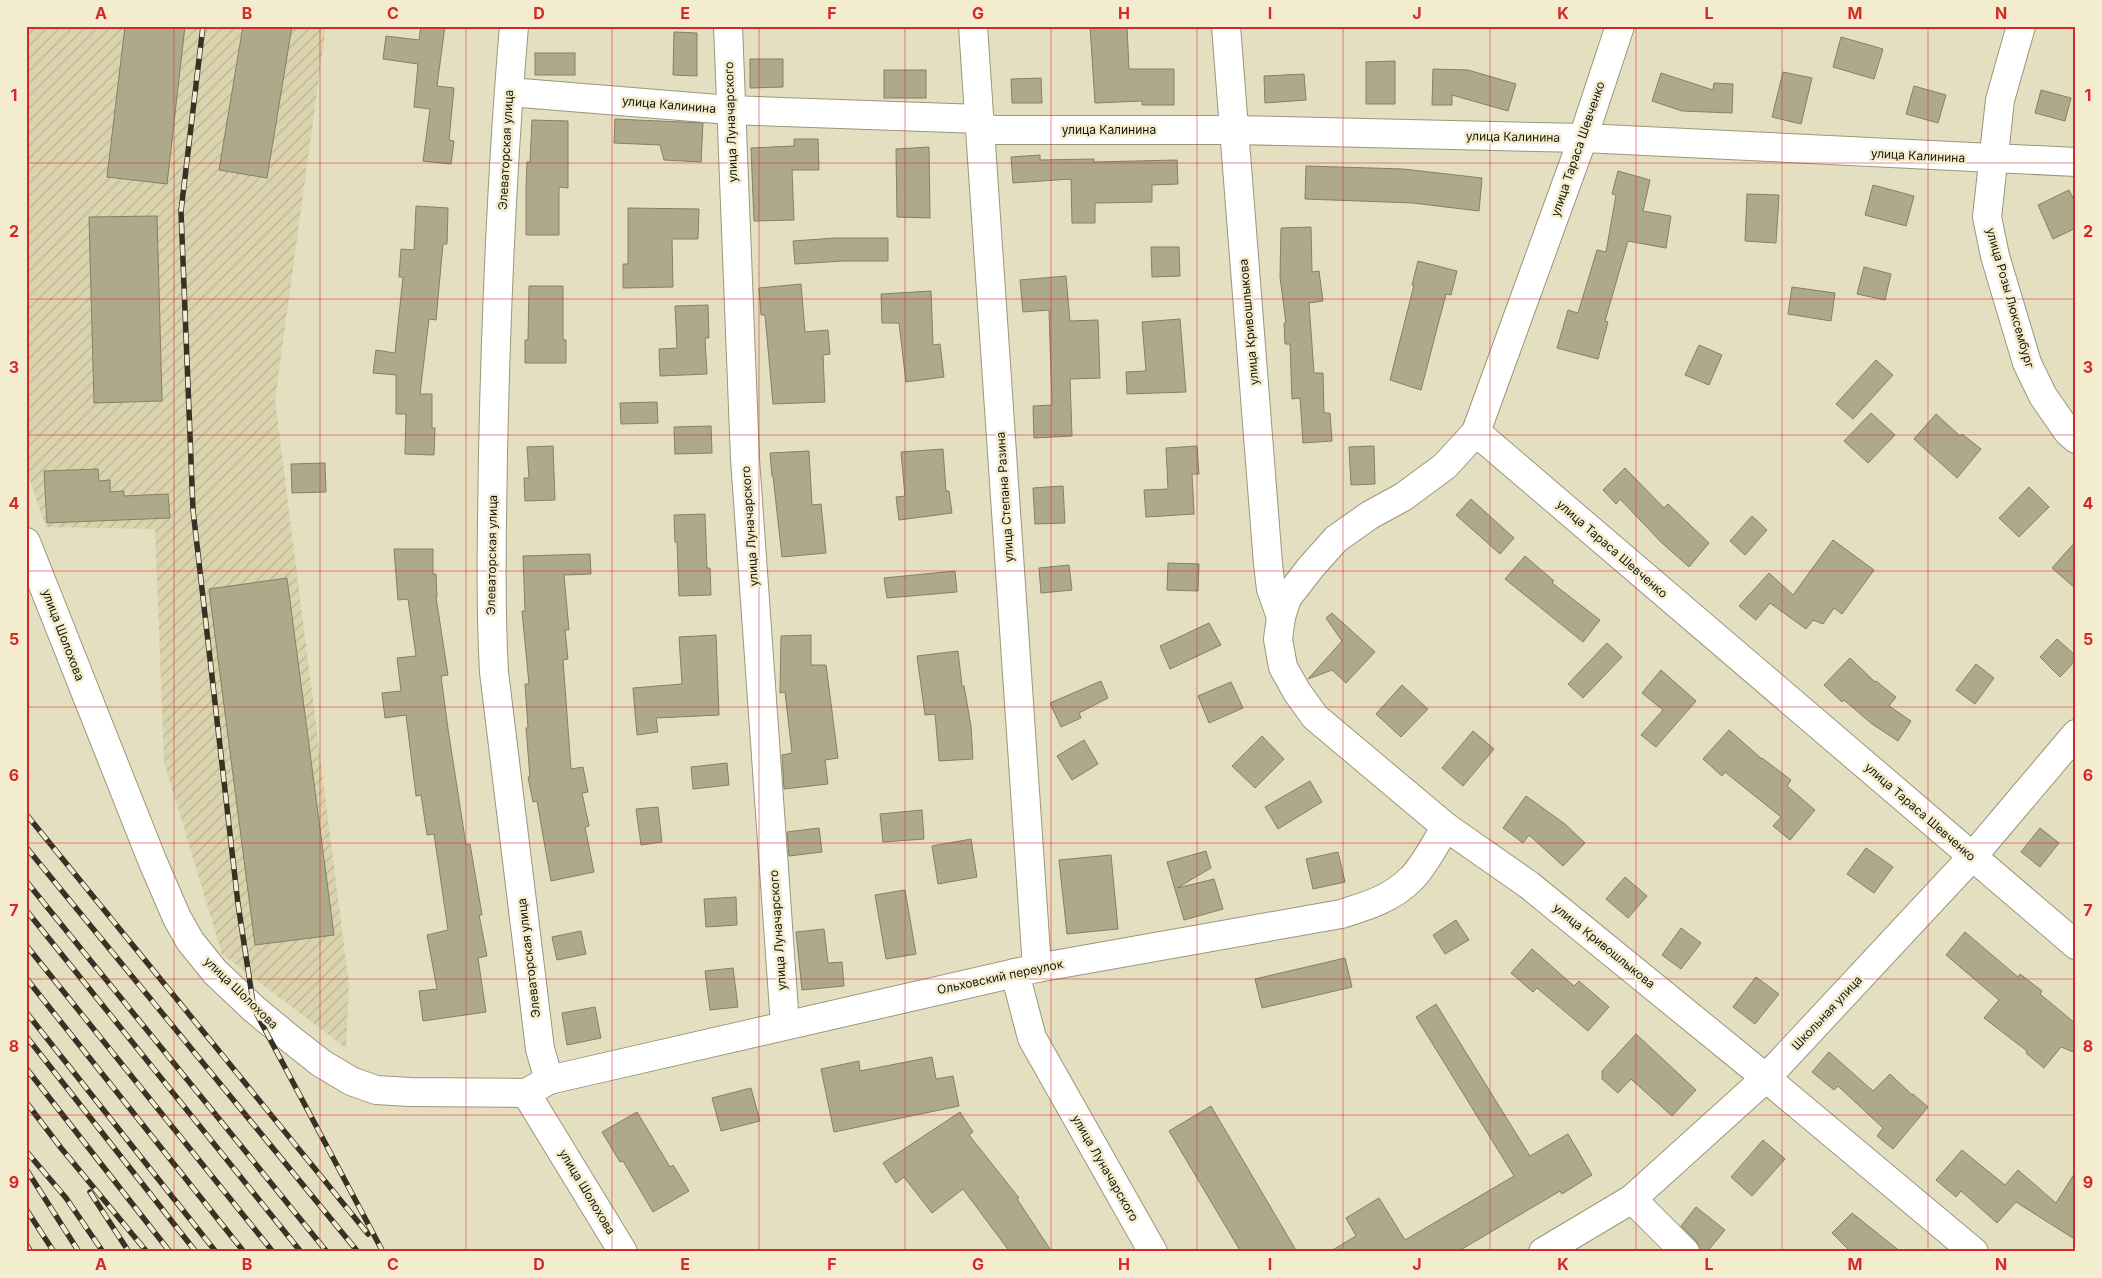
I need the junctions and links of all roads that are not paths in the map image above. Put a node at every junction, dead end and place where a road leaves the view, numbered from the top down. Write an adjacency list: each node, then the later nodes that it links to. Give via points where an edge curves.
1 (514, 26): 7 (street, Элеваторская улица)
2 (728, 26): 8 (street, улица Луначарского)
3 (973, 26): 9 (street, улица Степана Разина)
4 (1226, 26): 10 (street, улица Кривошлыкова)
5 (1620, 26): 11 (street, улица Тараса Шевченко)
6 (2021, 26): 12 (street, улица Розы Люксембург, via 2000,100)
7 (509, 92): 8 (street, улица Калинина); 25 (street, Элеваторская улица, via 495,363 491,618 494,672 540,1049)
8 (730, 110): 9 (street, улица Калинина); 23 (street, улица Луначарского, via 745,459)
9 (980, 125): 10 (street, улица Калинина); 22 (street, улица Степана Разина)
10 (1234, 130): 11 (street, улица Калинина); 17 (street, улица Кривошлыкова, via 1268,564 1271,589)
11 (1583, 138): 12 (street, улица Калинина); 14 (street, улица Тараса Шевченко)
12 (1993, 159): 13 (street, улица Калинина); 15 (street, улица Розы Люксембург, via 1987,217 2024,354 2042,396)
13 (2076, 162)
14 (1476, 432): 17 (street, улица Кривошлыкова, via 1445,466 1336,539 1287,598); 20 (street, улица Тараса Шевченко)
15 (2076, 439)
16 (26, 542): 25 (street, улица Шолохова, via 166,893 190,941 215,972 254,1009 321,1063 351,1081 376,1090 410,1092)
17 (1281, 616): 19 (street, улица Кривошлыкова, via 1278,639 1284,667 1315,716)
18 (2076, 734): 20 (street, Школьная улица)
19 (1446, 827): 22 (street, Ольховский переулок, via 1412,878 1395,893 1372,905 1341,914); 24 (street, улица Кривошлыкова, via 1529,884)
20 (1972, 856): 21 (street, улица Тараса Шевченко); 24 (street, Школьная улица)
21 (2076, 945)
22 (1026, 970): 23 (street, Ольховский переулок); 28 (street, улица Луначарского, via 1032,1038)
23 (785, 1026): 25 (street, Ольховский переулок)
24 (1766, 1078): 26 (street, Школьная улица); 31 (street, улица Кривошлыкова)
25 (537, 1086): 27 (street, улица Шолохова)
26 (1632, 1199): 29 (street, Школьная улица); 30 (street)
27 (623, 1252)
28 (1153, 1252)
29 (1543, 1252)
30 (1685, 1252)
31 (1974, 1252)

